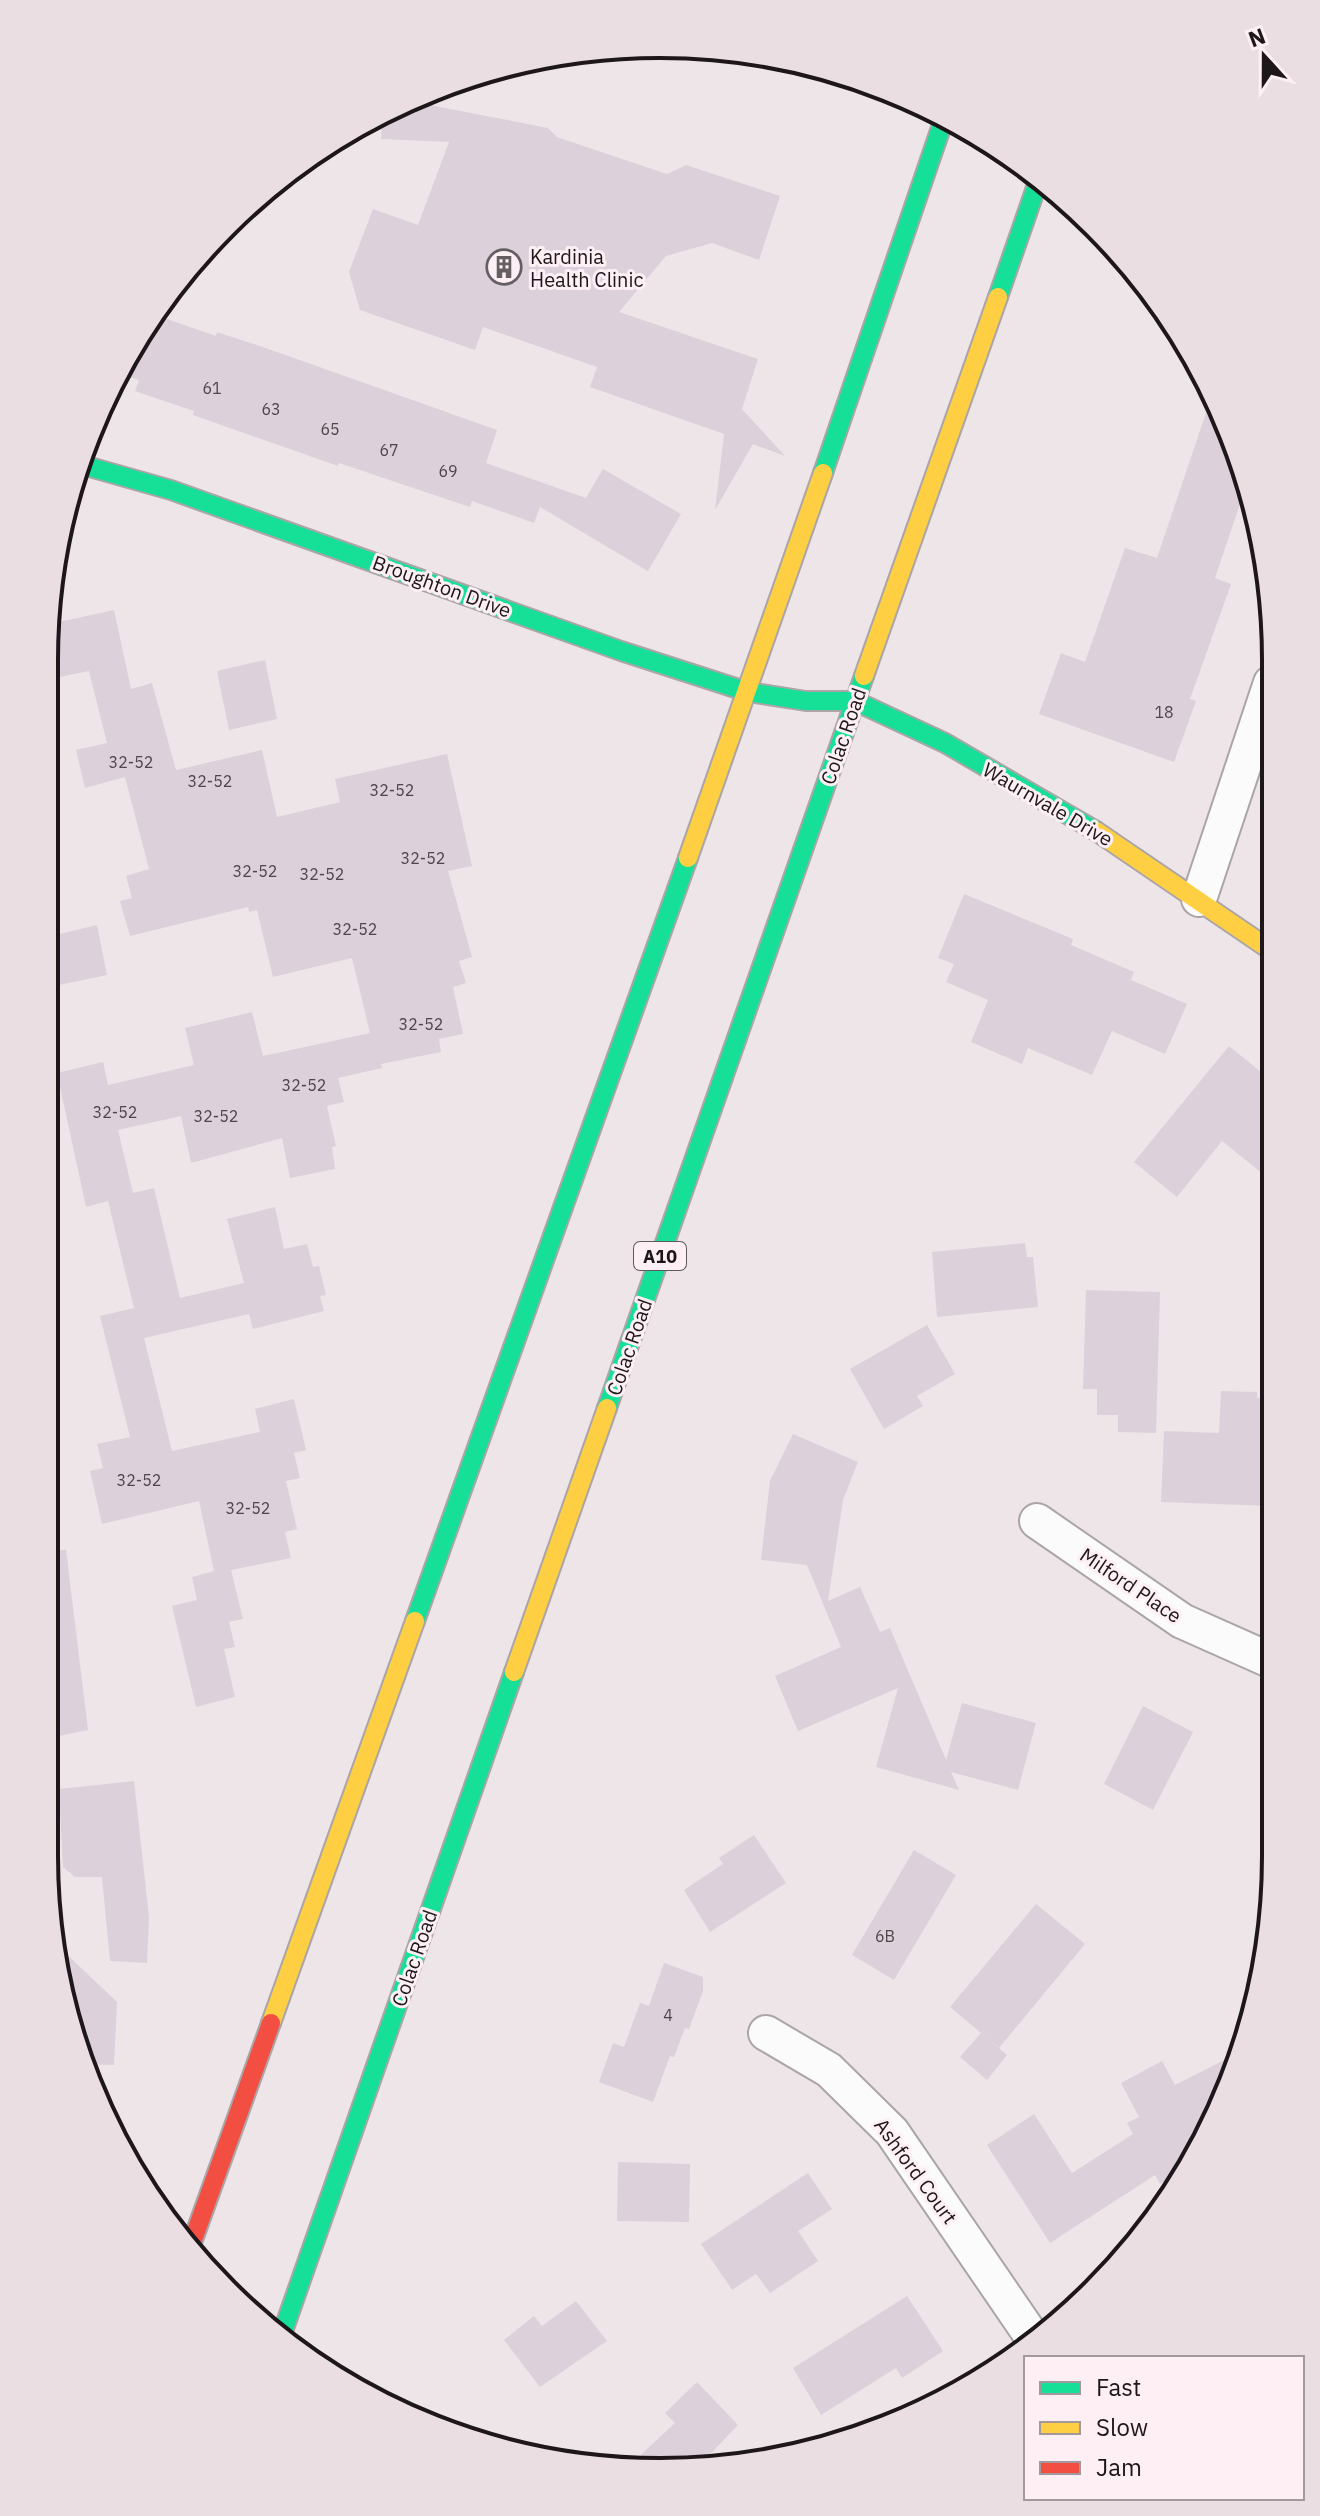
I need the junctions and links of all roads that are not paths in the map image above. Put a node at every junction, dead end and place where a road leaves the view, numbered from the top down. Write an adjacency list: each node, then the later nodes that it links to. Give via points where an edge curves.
1 (941, 128): 4 (main road)
2 (1035, 189): 6 (main road, Colac Road / A10)
3 (90, 467): 4 (main road, Broughton Drive, via 171,490)
4 (748, 692): 5 (main road, Broughton Drive); 13 (main road)
5 (806, 701): 6 (main road, Waurnvale Drive)
6 (855, 701): 8 (main road, Waurnvale Drive, via 945,743 1113,841); 14 (main road, Colac Road / A10)
7 (1262, 710): 8 (street)
8 (1199, 899): 9 (main road, Waurnvale Drive)
9 (1262, 944)
10 (1037, 1521): 11 (street, Milford Place, via 1182,1621)
11 (1262, 1657)
12 (766, 2033): 15 (street, Ashford Court, via 829,2070 892,2132)
13 (194, 2237)
14 (285, 2326)
15 (1029, 2332)

